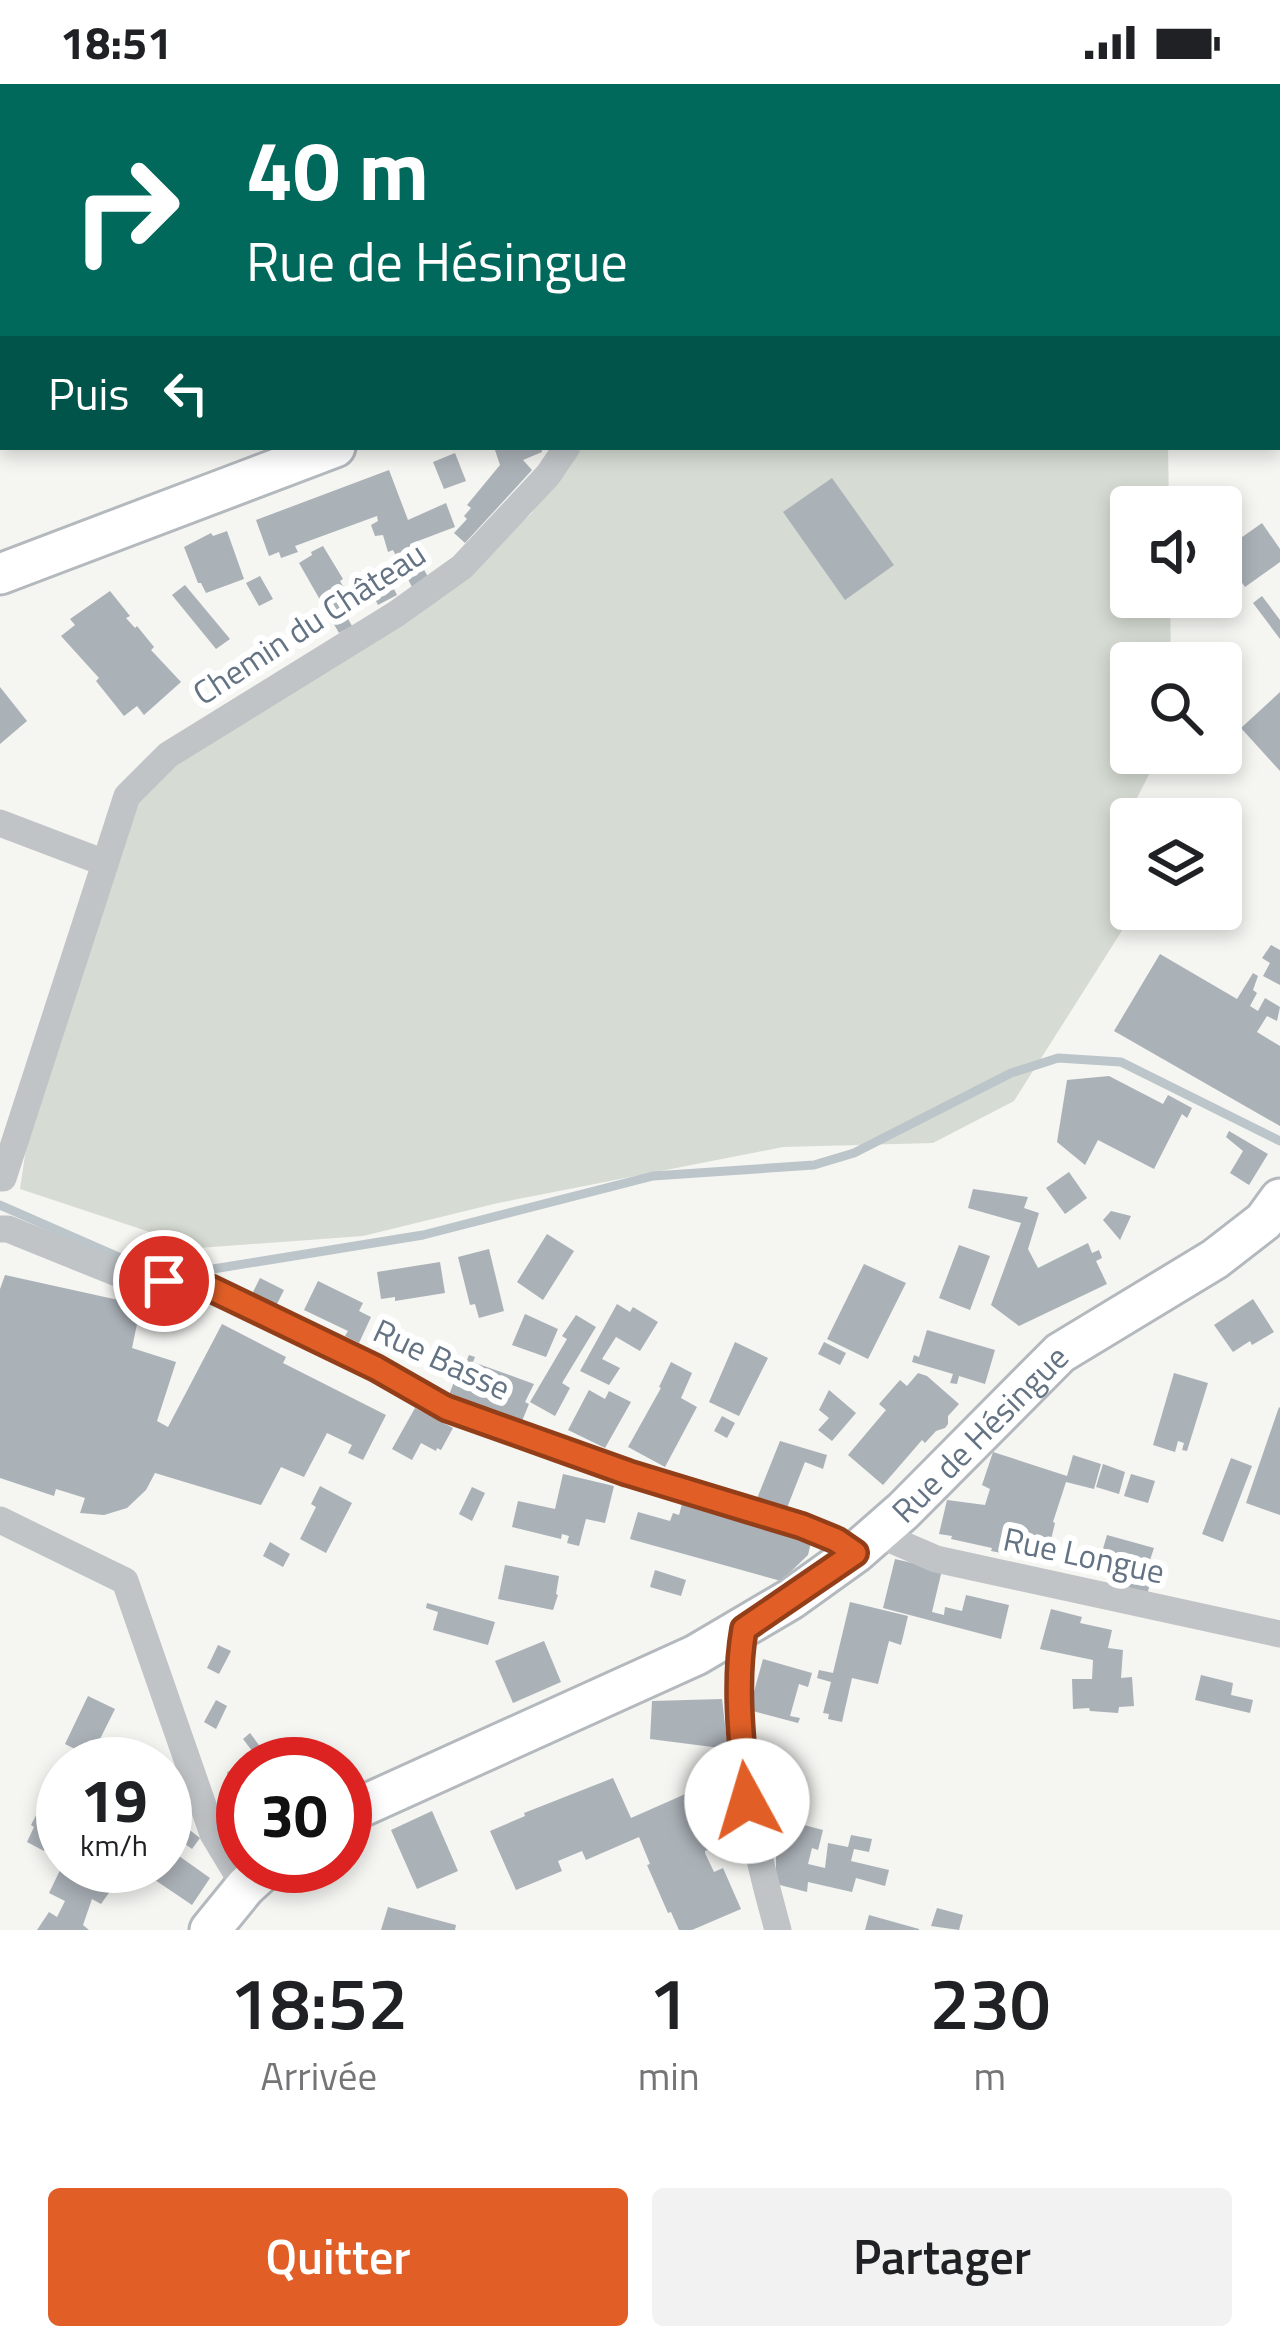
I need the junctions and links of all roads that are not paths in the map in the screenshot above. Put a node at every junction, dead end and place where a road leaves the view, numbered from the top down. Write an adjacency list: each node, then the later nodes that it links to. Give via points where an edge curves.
1 (327, 450): 3 (main road)
2 (565, 450): 5 (street, Chemin du Château, via 462,567 168,755 127,796)
3 (0, 574)
4 (0, 823): 5 (street)
5 (106, 862): 6 (street, Chemin du Château)
6 (0, 1178)
7 (1280, 1198): 10 (main road, Rue de Hésingue, via 1264,1221 1214,1258 1060,1353)
8 (0, 1228): 10 (street, Rue Basse, via 117,1273 210,1288 446,1408 836,1540)
9 (0, 1520): 14 (street, via 125,1581)
10 (866, 1543): 11 (main road, Rue de Hésingue); 12 (street, Rue Longue)
11 (744, 1629): 13 (main road, Rue de Hésingue); 17 (street, via 739,1721 747,1801)
12 (1280, 1634)
13 (372, 1802)
14 (216, 1837)
15 (242, 1893): 16 (main road)
16 (210, 1930)
17 (778, 1930)

